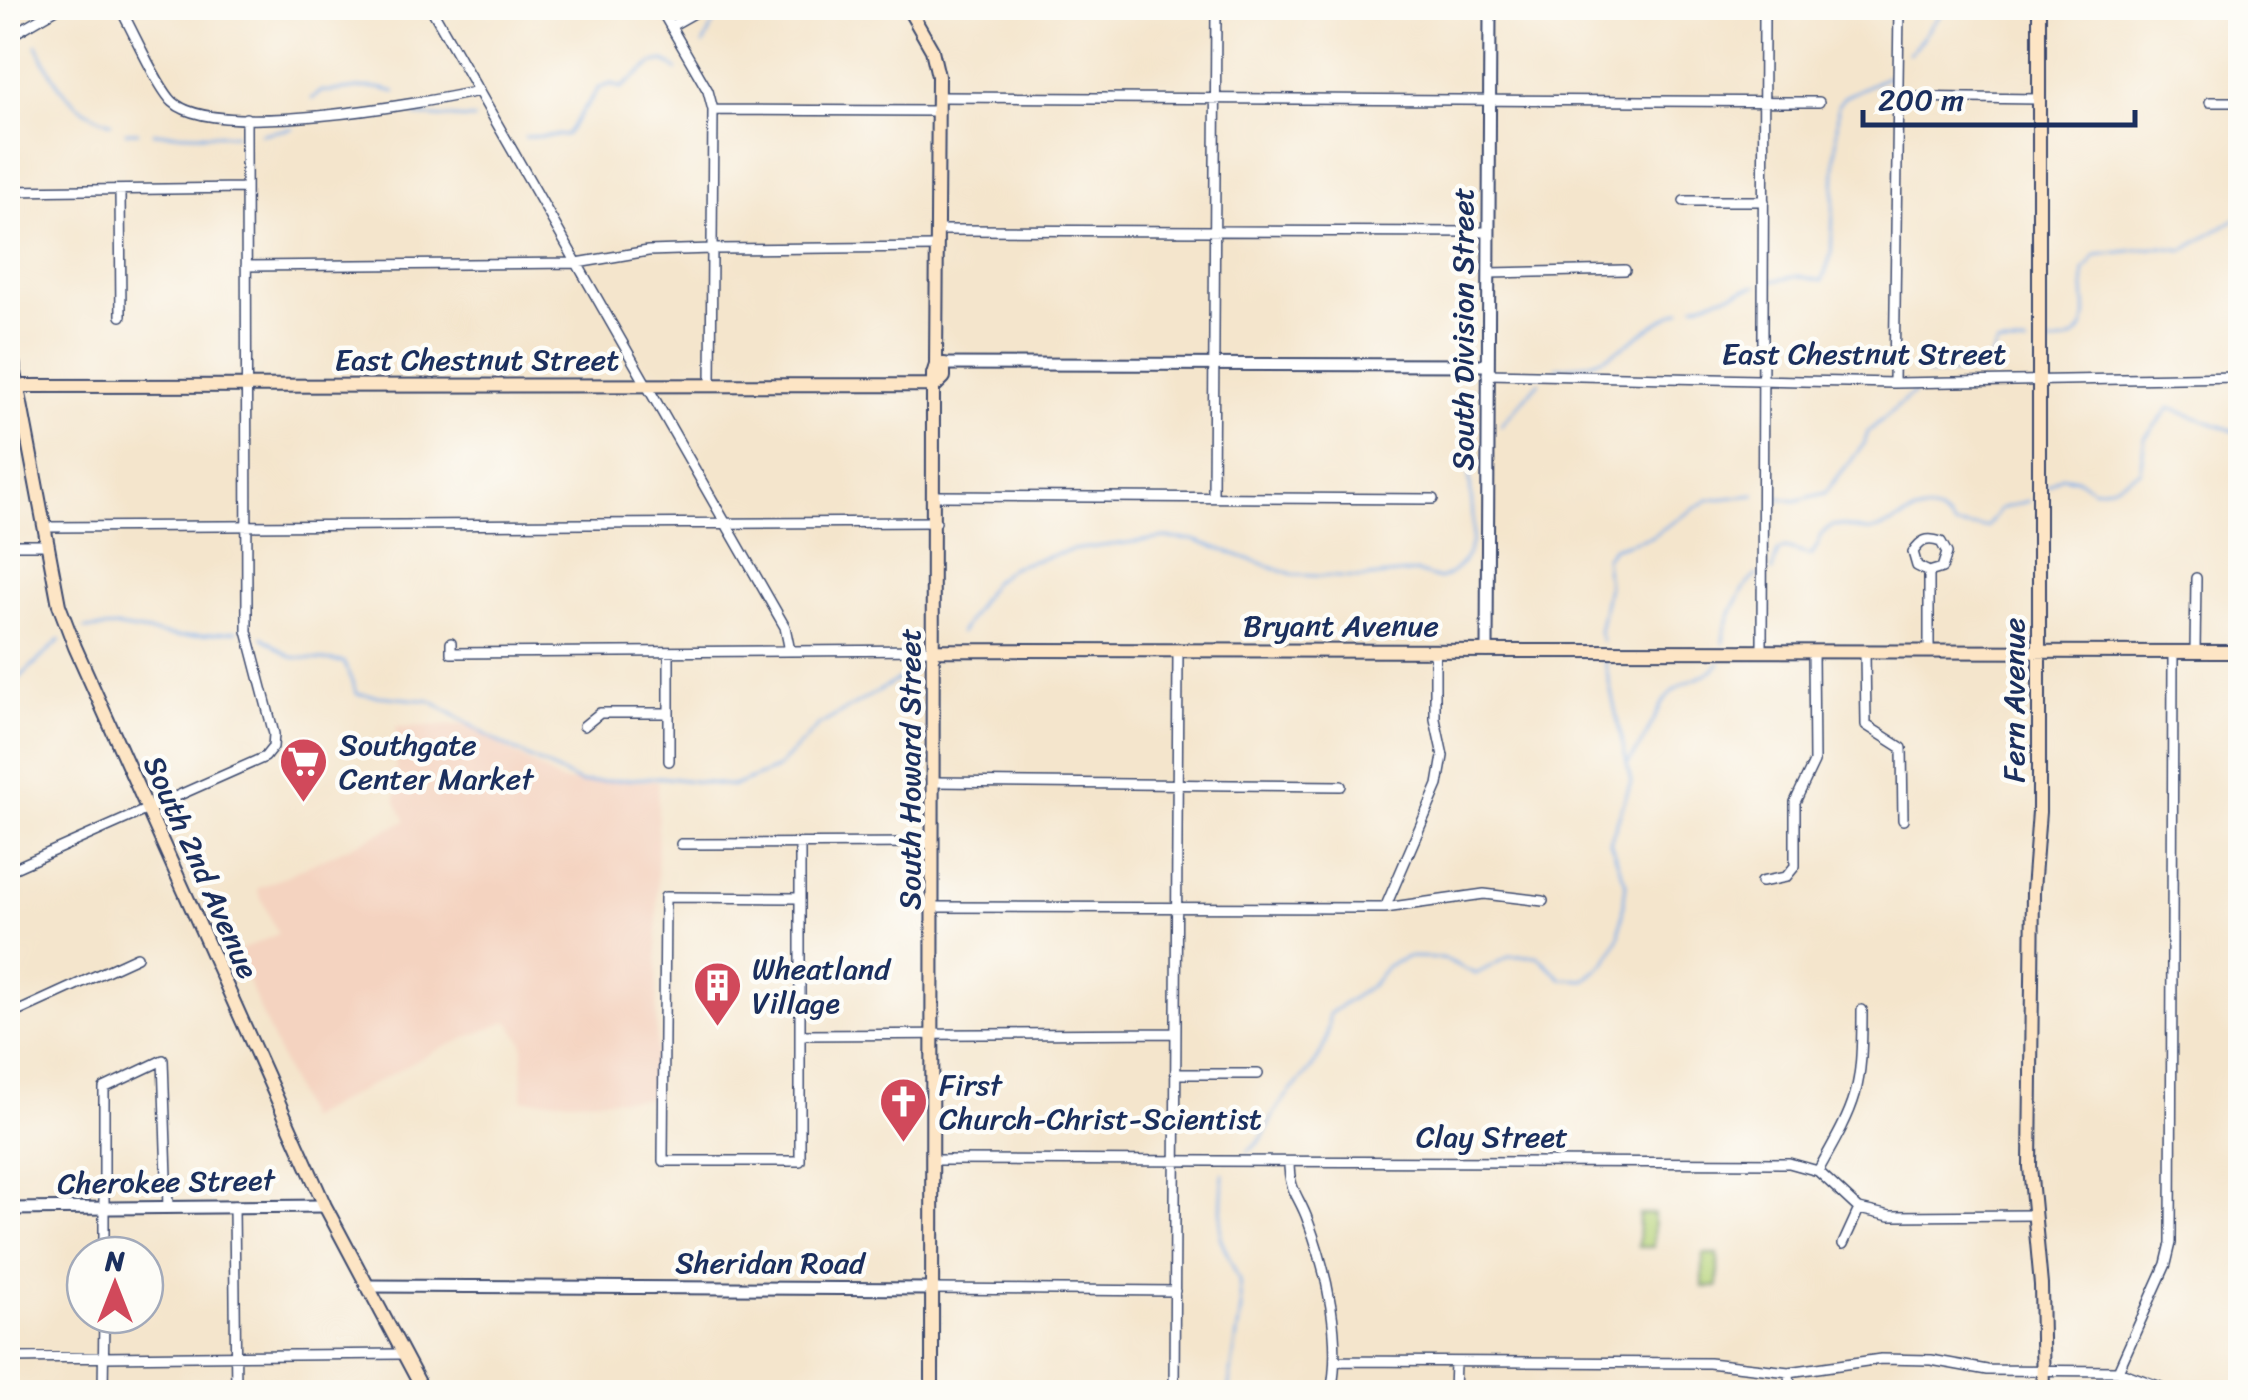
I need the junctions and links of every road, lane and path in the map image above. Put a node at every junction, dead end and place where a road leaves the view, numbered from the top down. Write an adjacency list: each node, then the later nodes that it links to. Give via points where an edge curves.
1 (58, 8): 13 (street)
2 (120, 8): 25 (street, via 173,102 195,113)
3 (431, 8): 14 (street)
4 (660, 8): 12 (street)
5 (703, 8): 12 (street)
6 (908, 8): 23 (main road, via 937,66)
7 (1216, 8): 15 (street)
8 (1490, 8): 18 (street, South Division Street)
9 (1764, 8): 19 (street)
10 (1900, 8): 16 (street)
11 (2039, 8): 17 (main road, Fern Avenue)
12 (670, 26): 24 (street)
13 (8, 36)
14 (479, 92): 25 (street, via 356,112); 36 (street)
15 (1215, 98): 18 (street); 23 (street); 32 (street)
16 (1898, 98): 17 (street); 48 (street)
17 (2038, 98): 46 (main road, Fern Avenue)
18 (1489, 100): 19 (street); 33 (street, South Division Street)
19 (1764, 102): 20 (street); 30 (street)
20 (1819, 102)
21 (2210, 102): 22 (street)
22 (2240, 102)
23 (938, 104): 24 (street); 31 (main road)
24 (713, 110): 35 (street)
25 (246, 118): 26 (street)
26 (246, 188): 27 (street); 37 (street)
27 (120, 190): 28 (street); 40 (street)
28 (8, 191)
29 (1684, 201): 30 (street)
30 (1764, 201): 47 (street)
31 (938, 230): 32 (street); 34 (main road)
32 (1214, 231): 33 (street); 43 (street)
33 (1488, 232): 39 (street, South Division Street)
34 (937, 247): 35 (street); 42 (main road)
35 (712, 248): 36 (street); 50 (street)
36 (577, 263): 37 (street); 49 (street)
37 (246, 266): 53 (street)
38 (1625, 270): 39 (street)
39 (1489, 272): 44 (street, South Division Street)
40 (121, 316)
41 (8, 335): 52 (main road, South 2nd Avenue)
42 (941, 364): 43 (street, East Chestnut Street); 51 (main road, via 944,377)
43 (1214, 364): 44 (street, East Chestnut Street); 55 (street)
44 (1487, 369): 47 (street, East Chestnut Street); 70 (street, South Division Street)
45 (2240, 378): 46 (street, East Chestnut Street)
46 (2038, 379): 48 (street, East Chestnut Street); 76 (main road, Fern Avenue)
47 (1763, 380): 48 (street, East Chestnut Street); 72 (street)
48 (1894, 383)
49 (646, 385): 50 (main road, East Chestnut Street); 53 (main road, East Chestnut Street); 58 (street)
50 (711, 385): 51 (main road, East Chestnut Street)
51 (936, 385): 54 (main road, South Howard Street)
52 (12, 386): 53 (main road, East Chestnut Street); 60 (main road, South 2nd Avenue)
53 (246, 386): 59 (street)
54 (936, 496): 55 (street); 57 (main road, South Howard Street)
55 (1213, 497): 56 (street)
56 (1433, 499)
57 (936, 522): 58 (street); 66 (main road, South Howard Street)
58 (725, 523): 59 (street); 68 (street, via 785,627)
59 (247, 526): 60 (street); 86 (street, via 247,631 273,747 265,757)
60 (46, 527): 62 (main road, South 2nd Avenue)
61 (8, 546): 62 (street)
62 (49, 546): 86 (main road, South 2nd Avenue, via 64,619)
63 (1929, 572): 75 (street)
64 (2196, 578): 78 (street)
65 (451, 644): 71 (street, Bryant Avenue, via 451,653)
66 (935, 650): 67 (main road, Bryant Avenue); 68 (street, Bryant Avenue); 83 (main road, South Howard Street)
67 (1178, 650): 69 (main road, Bryant Avenue); 84 (street)
68 (790, 651): 71 (street, Bryant Avenue)
69 (1435, 651): 70 (main road, Bryant Avenue); 97 (street, via 1435,720 1443,756 1438,784)
70 (1487, 651): 72 (main road, Bryant Avenue)
71 (669, 652): 80 (street)
72 (1762, 652): 73 (main road, Bryant Avenue)
73 (1813, 652): 74 (main road, Bryant Avenue); 92 (street, via 1814,762 1795,802 1794,866 1786,877)
74 (1865, 652): 75 (main road, Bryant Avenue); 87 (street, via 1866,725 1902,748)
75 (1929, 652): 76 (main road, Bryant Avenue)
76 (2040, 652): 77 (main road, Bryant Avenue); 116 (main road, Fern Avenue)
77 (2173, 652): 78 (main road, Bryant Avenue); 130 (street, via 2171,1243)
78 (2195, 652): 79 (main road, Bryant Avenue)
79 (2240, 652)
80 (669, 713): 81 (street, via 600,714); 82 (street)
81 (584, 726)
82 (669, 762)
83 (934, 782): 84 (street); 88 (main road, South Howard Street)
84 (1177, 784): 85 (street); 96 (street)
85 (1341, 786)
86 (148, 807): 91 (street); 111 (main road, South 2nd Avenue)
87 (1903, 820)
88 (934, 843): 90 (street); 95 (main road, South Howard Street)
89 (681, 844): 90 (street)
90 (800, 844): 93 (street)
91 (8, 871)
92 (1761, 882)
93 (800, 898): 103 (street); 103 (street, via 665,897 663,1161 800,1161)
94 (1543, 902): 97 (street, via 1456,895)
95 (934, 907): 96 (street); 102 (main road, South Howard Street)
96 (1177, 908): 97 (street); 101 (street)
97 (1385, 908)
98 (137, 956): 100 (street)
99 (1862, 1010): 109 (street, via 1858,1093)
100 (8, 1016)
101 (1176, 1032): 102 (street); 104 (street)
102 (933, 1034): 103 (street); 106 (main road, South Howard Street)
103 (800, 1035)
104 (1176, 1074): 105 (street); 107 (street)
105 (1258, 1074)
106 (933, 1160): 107 (street, Clay Street); 120 (main road, South Howard Street)
107 (1175, 1161): 108 (street, Clay Street); 121 (street)
108 (1289, 1162): 109 (street, Clay Street, via 1790,1163); 127 (street, via 1289,1188 1316,1246)
109 (1818, 1171): 115 (street)
110 (234, 1206): 111 (street, Cherokee Street); 112 (street, Cherokee Street); 124 (street)
111 (325, 1206): 119 (main road, South 2nd Avenue)
112 (168, 1207): 113 (street, Cherokee Street); 113 (street, via 162,1060 104,1088)
113 (104, 1208): 114 (street, Cherokee Street); 117 (street)
114 (8, 1209)
115 (1858, 1209): 116 (street, via 1890,1216); 118 (street)
116 (2034, 1214): 129 (main road, Fern Avenue)
117 (104, 1235)
118 (1843, 1244)
119 (366, 1286): 120 (street, Sheridan Road); 123 (main road, South 2nd Avenue)
120 (932, 1290): 121 (street, Sheridan Road); 135 (main road, South Howard Street)
121 (1175, 1291): 136 (street)
122 (104, 1335): 125 (street)
123 (402, 1354): 124 (street); 134 (main road, South 2nd Avenue)
124 (236, 1356): 125 (street); 133 (street)
125 (104, 1357): 126 (street); 132 (street)
126 (8, 1358)
127 (1338, 1361): 128 (street); 137 (street)
128 (1455, 1362): 131 (street, via 1709,1363); 138 (street)
129 (2043, 1370): 130 (street); 131 (street, via 1882,1358); 140 (main road, Fern Avenue)
130 (2118, 1371): 141 (street)
131 (1789, 1372): 139 (street)
132 (103, 1392)
133 (236, 1392)
134 (424, 1392)
135 (932, 1392)
136 (1174, 1392)
137 (1331, 1392)
138 (1454, 1392)
139 (1790, 1392)
140 (2043, 1392)
141 (2174, 1392)

